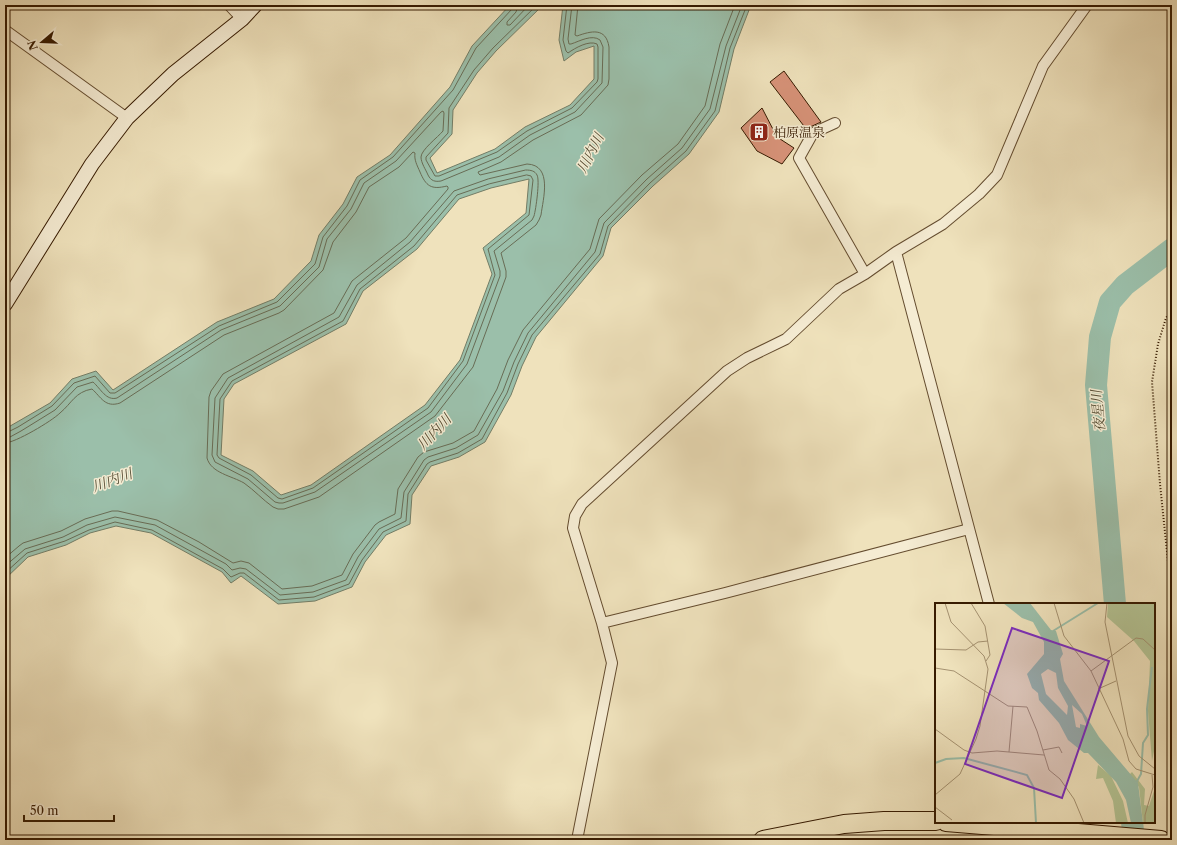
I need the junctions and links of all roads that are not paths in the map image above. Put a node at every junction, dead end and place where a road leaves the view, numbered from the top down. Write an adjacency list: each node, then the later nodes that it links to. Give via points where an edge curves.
1 (229, 5): 4 (street)
2 (255, 5): 4 (street)
3 (1087, 5): 8 (street, via 1043,66 997,175 943,224)
4 (242, 19): 6 (street, via 173,74)
5 (5, 30): 6 (street)
6 (127, 118): 10 (street, via 92,164)
7 (835, 123): 9 (street, via 813,133 799,158)
8 (896, 252): 9 (street); 11 (street)
9 (865, 274): 13 (street, via 839,289 786,339 727,371 582,504 575,516 573,528)
10 (5, 304)
11 (969, 529): 12 (street); 13 (street)
12 (989, 603)
13 (602, 623): 17 (street, via 612,663)
14 (935, 822): 18 (highway, via 884,821 844,824)
15 (959, 823): 16 (highway)
16 (1072, 832): 19 (highway)
17 (577, 840)
18 (763, 840)
19 (1161, 840)

